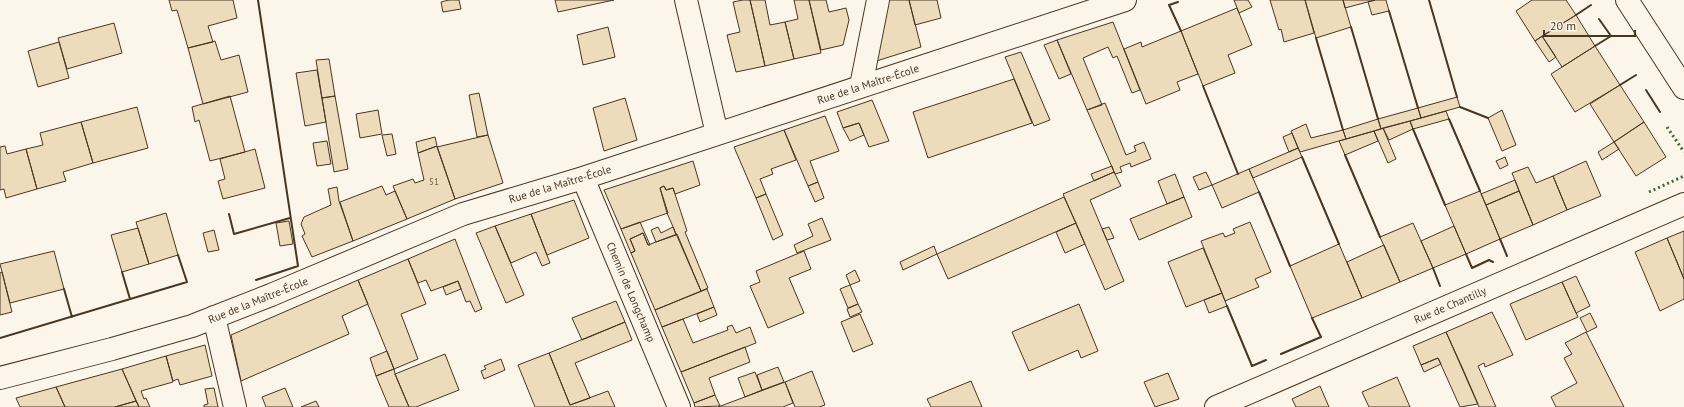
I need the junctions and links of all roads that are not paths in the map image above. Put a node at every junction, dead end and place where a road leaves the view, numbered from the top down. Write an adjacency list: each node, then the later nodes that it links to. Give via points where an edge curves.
1 (686, 0): 7 (street)
2 (878, 0): 5 (street)
3 (1125, 0): 5 (street, Rue de la Maître-École)
4 (1627, 0): 6 (street)
5 (861, 86): 7 (street, Rue de la Maître-École)
6 (1684, 88)
7 (717, 134): 8 (street, Rue de la Maître-École)
8 (583, 178): 10 (street, Rue de la Maître-École, via 463,214); 13 (street, Chemin de Longchamp)
9 (1684, 204): 14 (street, Rue de Chantilly)
10 (214, 318): 11 (street, Rue de la Maître-École, via 112,349); 12 (street)
11 (0, 378)
12 (235, 407)
13 (679, 407)
14 (1216, 407)

